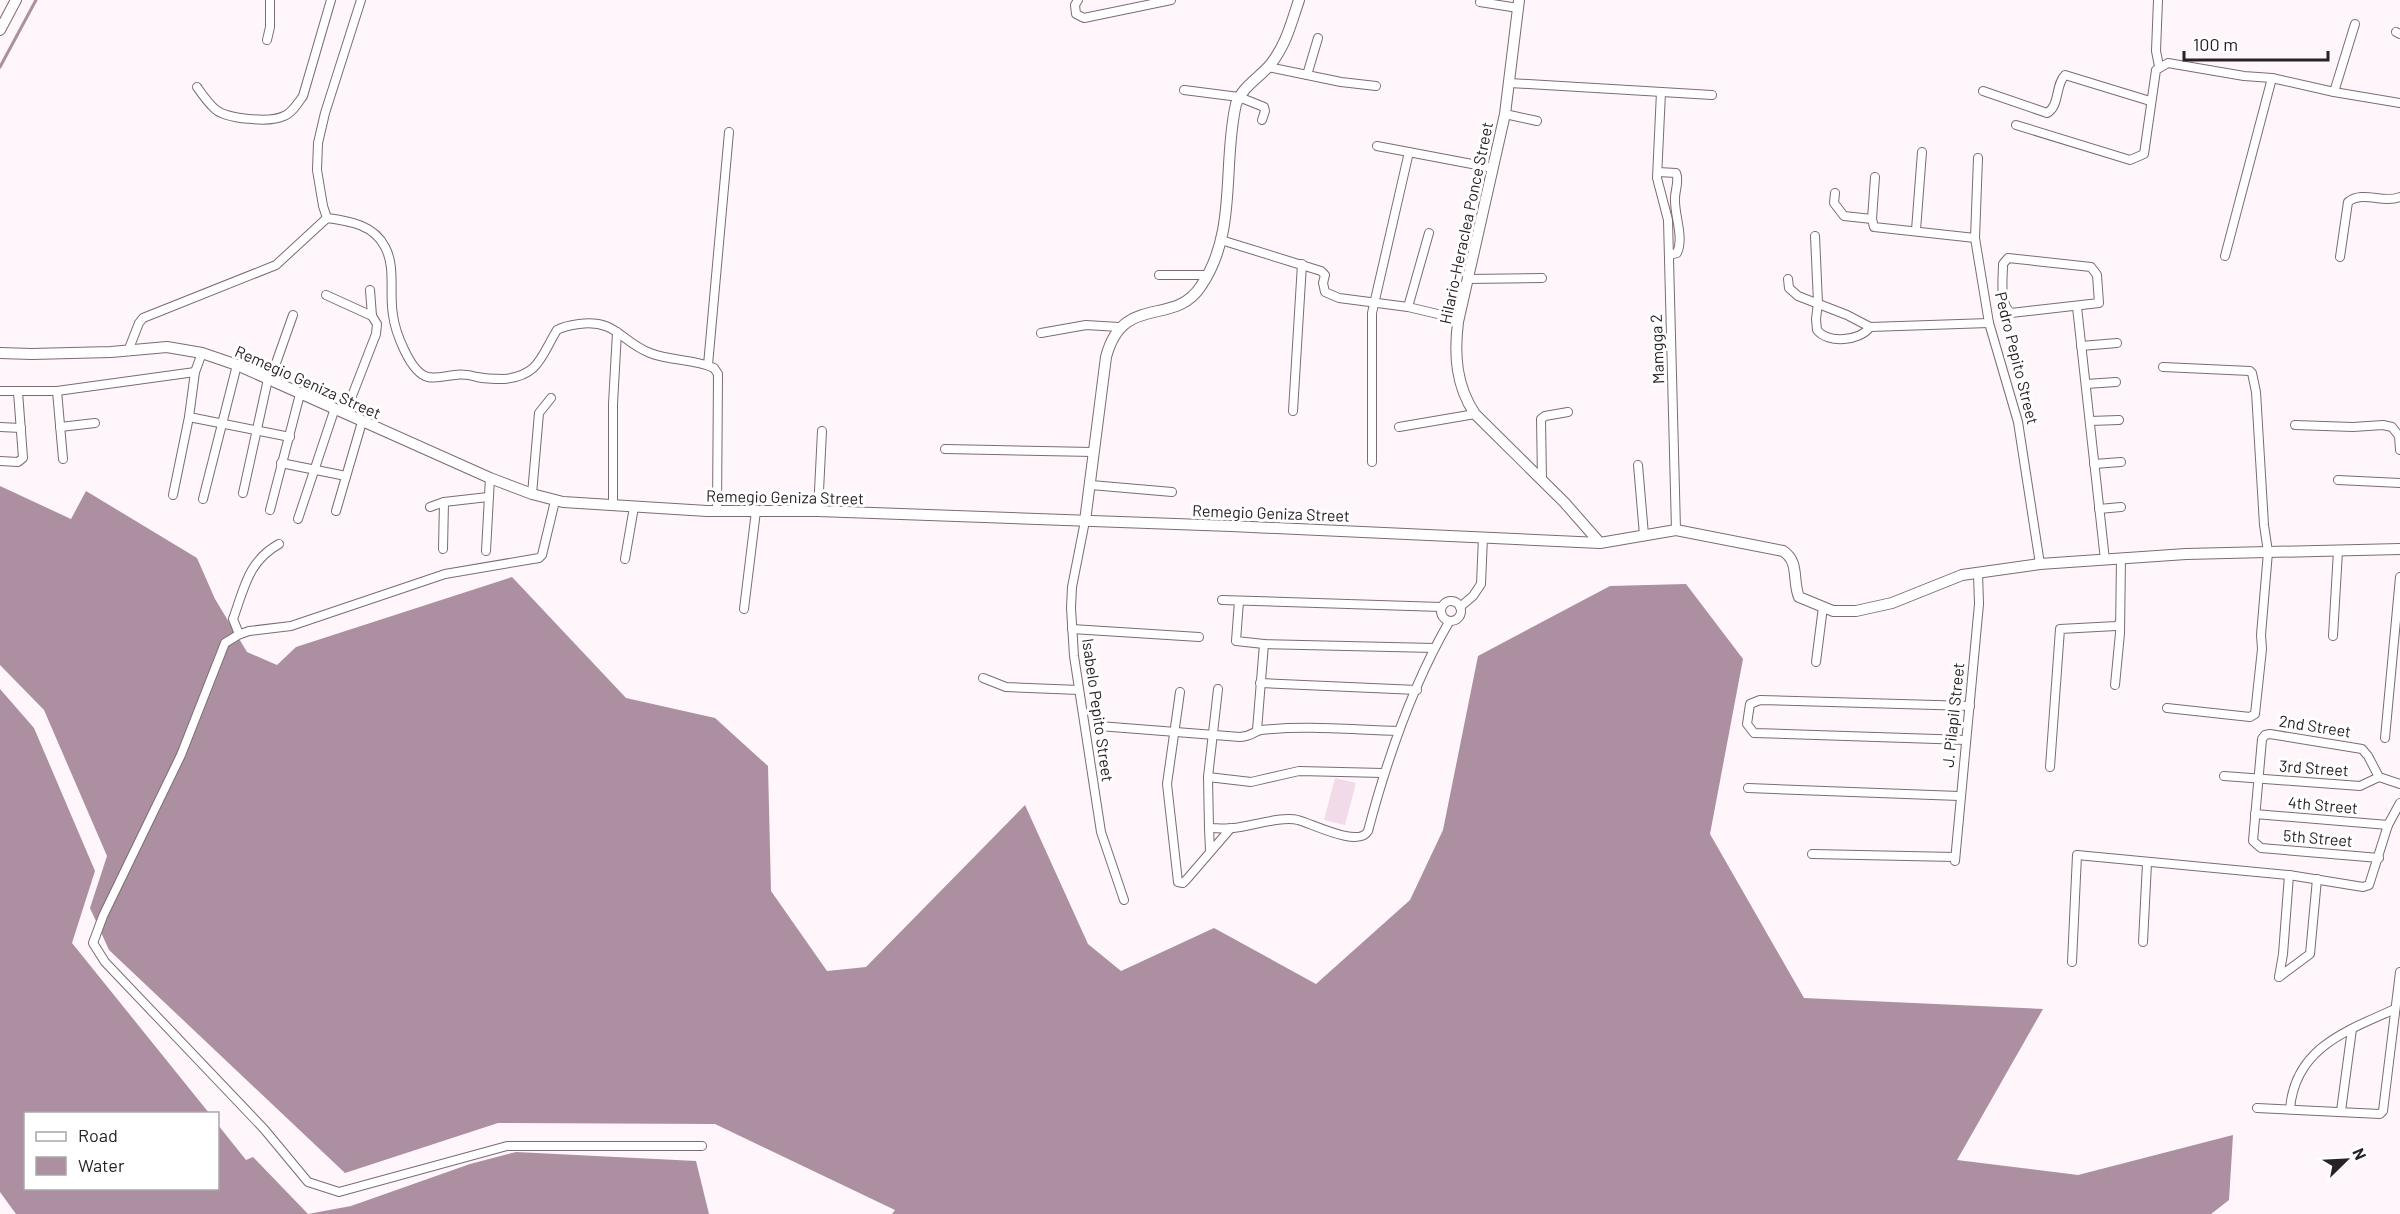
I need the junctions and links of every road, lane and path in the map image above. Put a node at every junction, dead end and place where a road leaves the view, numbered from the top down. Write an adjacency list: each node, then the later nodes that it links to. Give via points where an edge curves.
1 (16, 0): 12 (street)
2 (270, 0): 14 (street)
3 (331, 0): 21 (street, via 303,96 285,116 229,117 215,110)
4 (361, 0): 44 (street, via 318,143 317,170)
5 (1078, 0): 6 (street, via 1076,14 1084,18)
6 (1171, 0)
7 (1299, 0): 16 (street, via 1284,45)
8 (2158, 0): 15 (street)
9 (1480, 2): 10 (street)
10 (1519, 4): 19 (street, Hilario-Heraclea Ponce Street)
11 (2355, 24): 25 (street)
12 (0, 30)
13 (1318, 38): 17 (street)
14 (267, 40)
15 (2159, 66): 18 (street, via 2168,63); 28 (street)
16 (1268, 67): 17 (street); 27 (street)
17 (1307, 75): 20 (street)
18 (2272, 78): 25 (street); 52 (street)
19 (1510, 83): 24 (street); 30 (street, Hilario-Heraclea Ponce Street)
20 (1376, 86)
21 (197, 87)
22 (1184, 90): 27 (street)
23 (1983, 91): 28 (street, via 2047,113 2053,108 2065,75)
24 (1660, 92): 26 (street); 40 (street, Mamgga 2)
25 (2334, 92): 29 (street)
26 (1712, 95)
27 (1239, 97): 31 (street, via 1264,107); 50 (street)
28 (2150, 101): 33 (street, via 2144,154 2130,160)
29 (2400, 103)
30 (1505, 114): 32 (street); 39 (street, Hilario-Heraclea Ponce Street)
31 (1262, 120)
32 (1537, 121)
33 (2016, 125)
34 (729, 132): 80 (street)
35 (1377, 146): 36 (street)
36 (1409, 152): 39 (street); 62 (street)
37 (1922, 152): 46 (street)
38 (1978, 158): 49 (street, Pedro Pepito Street)
39 (1493, 168): 58 (street, Hilario-Heraclea Ponce Street)
40 (1658, 172): 51 (street, Mamgga 2, via 1668,220); 51 (street, via 1676,173 1678,177 1674,198 1680,245 1677,253)
41 (1875, 177): 45 (street)
42 (1835, 194): 45 (street, via 1834,204 1844,216)
43 (2400, 197): 53 (street, via 2353,197 2348,202)
44 (327, 218): 72 (street, via 360,224 386,249 393,316 410,361 428,377 460,373 491,379 524,376 539,363 562,327 595,323); 76 (street, via 276,265 143,318)
45 (1872, 219): 46 (street, via 1878,229)
46 (1916, 230): 49 (street)
47 (1429, 233): 64 (street)
48 (1815, 236): 63 (street)
49 (1975, 237): 69 (street, Pedro Pepito Street)
50 (1221, 240): 54 (street); 56 (street)
51 (1669, 255): 147 (street, Mamgga 2)
52 (2225, 256)
53 (2340, 257)
54 (1302, 264): 62 (street, via 1323,272 1324,288 1329,294); 92 (street)
55 (1159, 275): 56 (street)
56 (1208, 276): 70 (street, via 1189,301 1128,320)
57 (1542, 278): 58 (street)
58 (1467, 279): 68 (street, Hilario-Heraclea Ponce Street)
59 (1788, 279): 63 (street, via 1789,288 1798,296)
60 (370, 290): 67 (street)
61 (326, 295): 67 (street)
62 (1374, 301): 64 (street); 115 (street)
63 (1818, 303): 71 (street); 71 (street, via 1816,327 1822,335 1853,338)
64 (1408, 307): 68 (street)
65 (2077, 307): 65 (street, via 2100,303 2097,275 2091,267 2008,258 2004,261 2004,302 2009,312); 75 (street)
66 (293, 315): 83 (street)
67 (372, 316): 94 (street, via 377,324 376,334)
68 (1459, 319): 95 (street, Hilario-Heraclea Ponce Street, via 1458,375)
69 (1989, 322): 71 (street); 160 (street, Pedro Pepito Street, via 2019,429)
70 (1119, 327): 73 (street, via 1086,325); 112 (street, via 1106,357)
71 (1870, 327)
72 (617, 332): 80 (street, via 652,354); 135 (street)
73 (1041, 333)
74 (2117, 343): 75 (street)
75 (2081, 346): 85 (street)
76 (128, 351): 77 (street, Remegio Geniza Street, via 167,347); 78 (street, Remegio Geniza Street)
77 (202, 352): 79 (street, Remegio Geniza Street); 82 (street)
78 (0, 353)
79 (237, 365): 83 (street, Remegio Geniza Street); 101 (street)
80 (708, 365): 141 (street, via 718,374)
81 (2163, 367): 156 (street, via 2252,373)
82 (195, 372): 87 (street); 96 (street)
83 (269, 379): 89 (street, Remegio Geniza Street); 107 (street)
84 (2116, 382): 85 (street)
85 (2086, 384): 98 (street)
86 (0, 391): 88 (street)
87 (57, 391): 88 (street); 104 (street)
88 (18, 393): 106 (street)
89 (300, 394): 91 (street, Remegio Geniza Street); 109 (street)
90 (551, 398): 130 (street, via 538,413)
91 (335, 408): 94 (street, Remegio Geniza Street); 120 (street)
92 (1293, 411)
93 (1568, 412): 123 (street, via 1541,419)
94 (345, 414): 99 (street, Remegio Geniza Street)
95 (1475, 414): 105 (street); 123 (street, Hilario-Heraclea Ponce Street)
96 (189, 417): 101 (street); 129 (street)
97 (2120, 420): 98 (street)
98 (2090, 421): 118 (street)
99 (362, 422): 121 (street); 122 (street, Remegio Geniza Street)
100 (94, 423): 104 (street)
101 (221, 423): 107 (street); 132 (street)
102 (2295, 425): 111 (street, via 2392,427 2399,436)
103 (0, 427): 106 (street)
104 (60, 427): 113 (street)
105 (1399, 427)
106 (21, 428): 114 (street, via 23,458 18,462)
107 (255, 430): 109 (street); 128 (street)
108 (822, 431): 144 (street)
109 (290, 437): 117 (street)
110 (945, 449): 112 (street)
111 (2400, 450)
112 (1094, 452): 126 (street)
113 (63, 459)
114 (0, 461)
115 (1372, 462)
116 (2121, 462): 118 (street)
117 (281, 463): 120 (street); 140 (street)
118 (2094, 464): 139 (street)
119 (1638, 465): 148 (street)
120 (313, 469): 121 (street); 145 (street)
121 (346, 476): 143 (street)
122 (490, 478): 130 (street, Remegio Geniza Street); 131 (street)
123 (1542, 480): 150 (street, Hilario-Heraclea Ponce Street)
124 (2338, 480): 125 (street)
125 (2400, 483)
126 (1091, 484): 127 (street); 146 (street)
127 (1172, 492)
128 (243, 493)
129 (173, 495)
130 (532, 495): 133 (street, Remegio Geniza Street)
131 (488, 497): 134 (street); 155 (street)
132 (203, 499)
133 (555, 501): 135 (street, Remegio Geniza Street); 172 (street, via 539,558 445,574 291,627)
134 (444, 502): 136 (street); 152 (street)
135 (613, 506): 137 (street, Remegio Geniza Street)
136 (430, 507)
137 (634, 507): 141 (street, Remegio Geniza Street); 158 (street)
138 (2121, 507): 139 (street)
139 (2099, 509): 159 (street)
140 (270, 510)
141 (717, 511): 142 (street, Remegio Geniza Street)
142 (756, 511): 144 (street, Remegio Geniza Street); 168 (street)
143 (336, 512)
144 (818, 512): 146 (street, Remegio Geniza Street)
145 (298, 519)
146 (1085, 521): 149 (street, Remegio Geniza Street); 171 (street, Isabelo Pepito Street, via 1072,587)
147 (1676, 530): 148 (street); 166 (street, via 1783,551 1795,568 1799,597)
148 (1644, 535): 150 (street)
149 (1483, 537): 150 (street, Remegio Geniza Street); 165 (street, via 1481,584)
150 (1600, 543)
151 (279, 544): 172 (street, via 267,550 246,580 233,619)
152 (443, 549)
153 (2400, 549): 154 (street)
154 (2338, 550): 156 (street); 173 (street)
155 (486, 551)
156 (2268, 552): 157 (street); 186 (street, via 2254,714 2250,717)
157 (2121, 558): 159 (street); 170 (street)
158 (625, 559)
159 (2105, 560): 160 (street)
160 (2040, 564): 161 (street)
161 (1978, 573): 166 (street, via 1950,579 1878,607 1849,612); 185 (street, J. Pilapil Street)
162 (2400, 577): 192 (street)
163 (1222, 600): 164 (street)
164 (1239, 602): 167 (street); 175 (street, via 1236,641)
165 (1460, 607): 167 (street, via 1449,601); 169 (street, via 1459,618)
166 (1823, 607): 177 (street)
167 (1441, 608): 169 (street)
168 (744, 609)
169 (1449, 622): 176 (street)
170 (2119, 624): 180 (street); 194 (street, via 2060,629)
171 (1072, 629): 174 (street); 182 (street, Isabelo Pepito Street)
172 (239, 634): 224 (street, via 225,643 181,754 103,916 93,943 105,962 264,1129 308,1182 339,1192 507,1146)
173 (2333, 636)
174 (1198, 637)
175 (1264, 644): 176 (street); 179 (street)
176 (1434, 648): 183 (street)
177 (1816, 662)
178 (983, 678): 182 (street, via 1006,687)
179 (1260, 683): 183 (street); 188 (street)
180 (2115, 686)
181 (1218, 689): 191 (street)
182 (1079, 690): 214 (street, Isabelo Pepito Street, via 1101,832)
183 (1417, 690): 189 (street)
184 (1180, 692): 190 (street)
185 (1970, 706): 193 (street, J. Pilapil Street); 193 (street, via 1760,700 1750,704 1747,724 1754,733)
186 (2167, 708)
187 (1099, 726): 190 (street)
188 (1257, 730): 189 (street); 191 (street, via 1250,736)
189 (1399, 731): 195 (street)
190 (1176, 732): 191 (street); 208 (street, via 1167,784 1178,882 1183,883)
191 (1214, 736): 197 (street)
192 (2385, 738)
193 (1966, 740): 202 (street, J. Pilapil Street)
194 (2050, 767)
195 (1383, 773): 197 (street, via 1299,771 1251,782); 207 (street, via 1366,835 1334,832 1296,820)
196 (2224, 776): 199 (street, 3rd Street)
197 (1208, 777): 206 (street)
198 (2379, 777): 199 (street, 3rd Street, via 2360,786); 199 (street, 2nd Street, via 2362,748 2270,734 2262,739); 200 (street)
199 (2258, 779): 204 (street)
200 (2400, 784)
201 (1748, 788): 202 (street)
202 (1959, 796): 209 (street, J. Pilapil Street, via 1955,859)
203 (2400, 803): 205 (street)
204 (2255, 814): 205 (street, 4th Street); 210 (street, 5th Street, via 2253,842 2260,848)
205 (2388, 825): 210 (street)
206 (1209, 828): 207 (street); 208 (street)
207 (1231, 828): 208 (street)
208 (1210, 851)
209 (1812, 854)
210 (2379, 858): 213 (street, via 2369,885)
211 (2147, 863): 212 (street); 215 (street); 216 (street, via 2077,855)
212 (2289, 875): 213 (street); 213 (street, via 2279,977 2310,954)
213 (2317, 879)
214 (1124, 900)
215 (2143, 942)
216 (2072, 962)
217 (2400, 972): 218 (street)
218 (2400, 987): 219 (street)
219 (2395, 1009): 220 (street); 223 (street, via 2383,1111)
220 (2352, 1029): 222 (street, via 2326,1043 2308,1063 2291,1092); 223 (street)
221 (2257, 1108): 222 (street)
222 (2290, 1110): 223 (street)
223 (2341, 1111)
224 (702, 1146)

